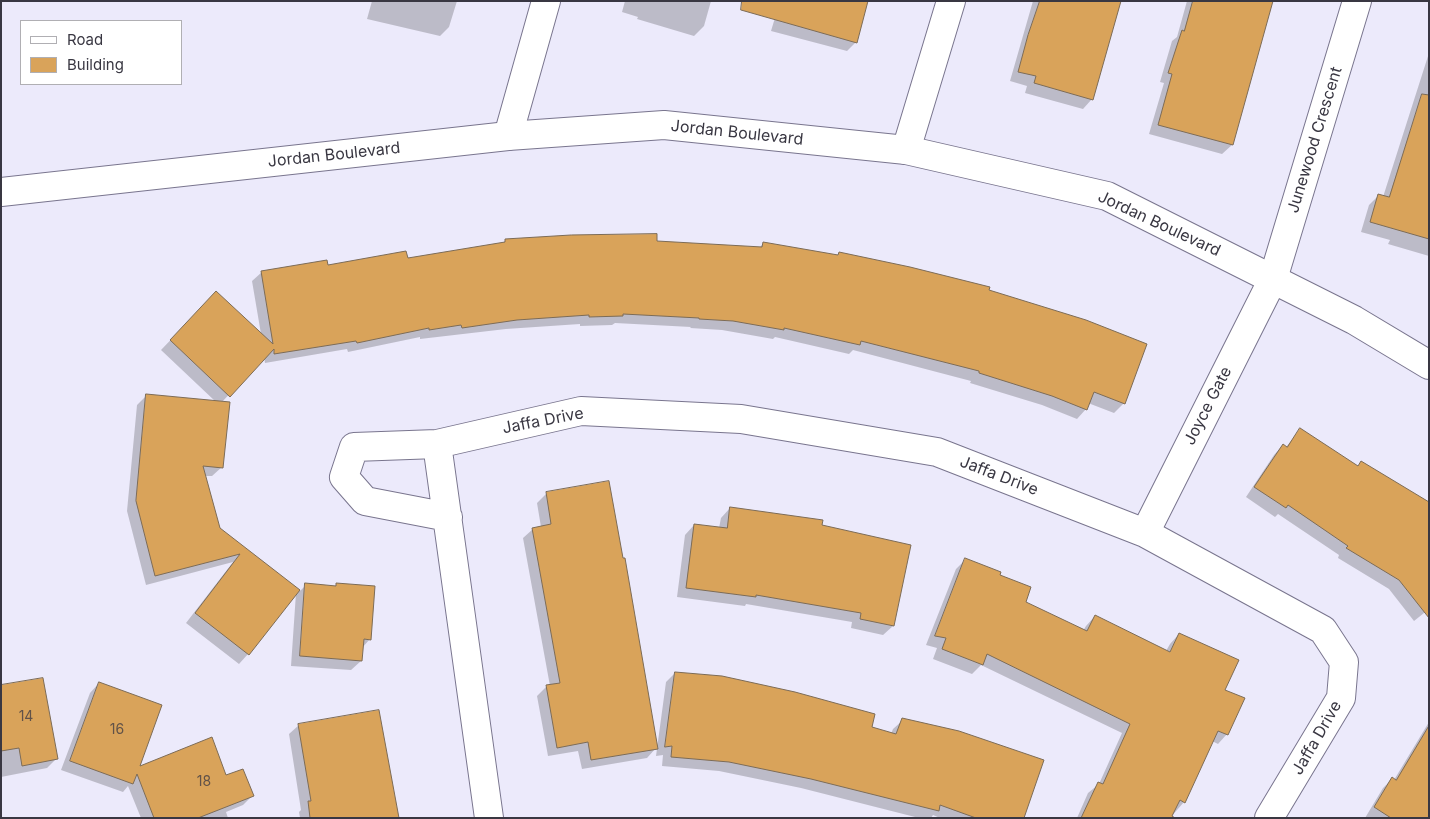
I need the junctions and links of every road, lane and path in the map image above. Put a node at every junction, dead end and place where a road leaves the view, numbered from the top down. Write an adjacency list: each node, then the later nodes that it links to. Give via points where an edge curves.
1 (546, 1): 4 (street)
2 (952, 1): 5 (street)
3 (1357, 1): 7 (street, Junewood Crescent)
4 (508, 136): 5 (street, Jordan Boulevard, via 664,125); 6 (street, Jordan Boulevard)
5 (906, 150): 7 (street, Jordan Boulevard, via 1107,196)
6 (1, 192)
7 (1273, 279): 8 (street, Jordan Boulevard, via 1354,320); 11 (street, Joyce Gate)
8 (1429, 366)
9 (437, 444): 10 (street); 10 (street, Jaffa Drive, via 354,447 344,477 365,501); 11 (street, Jaffa Drive, via 581,411 741,419 937,452)
10 (448, 517): 12 (street)
11 (1145, 533): 13 (street, Jaffa Drive, via 1323,630 1344,662 1341,698)
12 (489, 818)
13 (1270, 818)

